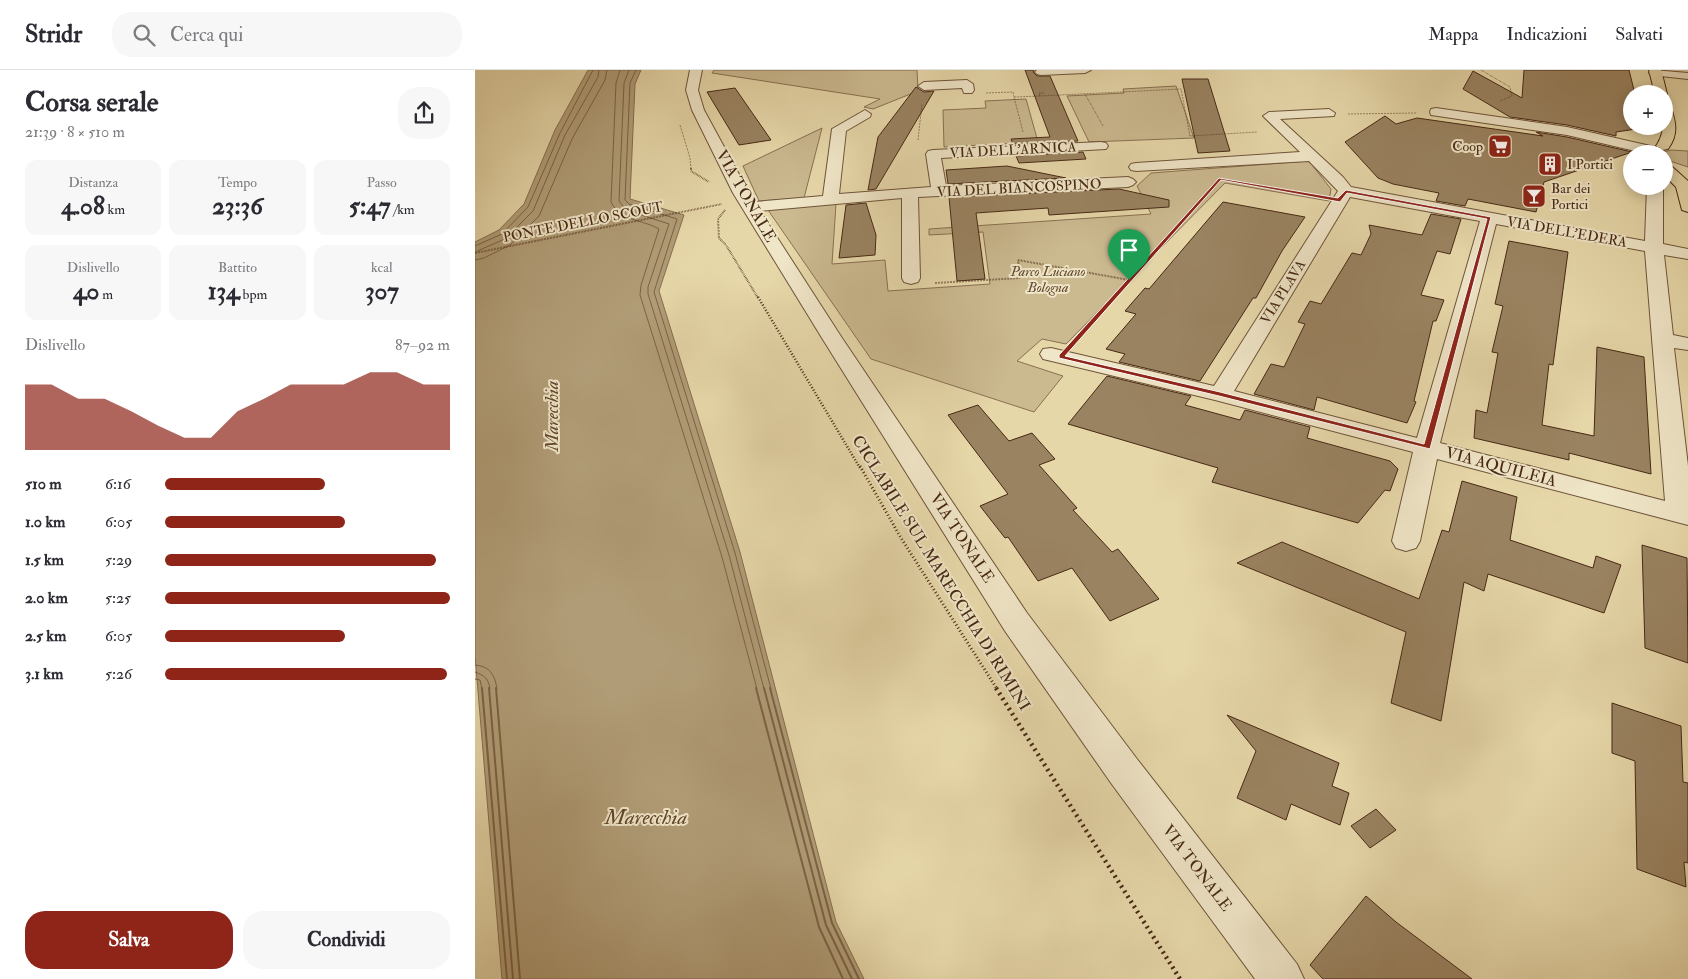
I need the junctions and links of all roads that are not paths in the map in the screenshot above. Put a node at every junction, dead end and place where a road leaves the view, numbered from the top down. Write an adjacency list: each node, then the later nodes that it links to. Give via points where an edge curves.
1 (696, 70): 31 (street, VIA TONALE, via 692,90 698,110 741,193)
2 (924, 70): 9 (street, via 926,89 967,84)
3 (1085, 70): 6 (street)
4 (1655, 71): 7 (street); 8 (main road)
5 (1041, 72): 6 (street)
6 (1062, 73)
7 (1686, 76)
8 (1659, 85)
9 (968, 90)
10 (1500, 102): 14 (street)
11 (1329, 112): 21 (street, via 1269,116)
12 (1437, 112): 14 (street)
13 (865, 114): 30 (street, via 839,129)
14 (1496, 120): 16 (street, via 1567,131)
15 (1673, 128): 17 (main road, via 1677,138)
16 (1625, 145)
17 (1664, 145)
18 (1101, 146): 26 (street, VIA DELL'ARNICA, via 933,154)
19 (1623, 146): 20 (street, via 1615,151)
20 (1623, 155)
21 (1313, 156): 22 (street); 29 (street, via 1338,180)
22 (1136, 167)
23 (1673, 171): 24 (main road)
24 (1687, 178): 32 (main road)
25 (1128, 182): 26 (street, VIA DEL BIANCOSPINO)
26 (939, 192): 27 (street, VIA DEL BIANCOSPINO)
27 (910, 193): 30 (street, VIA DEL BIANCOSPINO); 36 (street)
28 (1655, 195): 34 (street)
29 (1343, 196): 33 (street, VIA DELL'EDERA); 40 (street, VIA PLAVA)
30 (831, 199): 31 (street, VIA DEL BIANCOSPINO)
31 (737, 205): 45 (street, VIA TONALE, via 832,338 1016,622)
32 (1688, 207)
33 (1489, 218): 34 (street, VIA DELL'EDERA); 42 (street)
34 (1654, 248): 35 (street, VIA DELL'EDERA); 37 (street)
35 (1688, 254)
36 (911, 278)
37 (1663, 339): 38 (street); 41 (street)
38 (1688, 344)
39 (1056, 355): 40 (street, VIA AQUILEIA)
40 (1220, 394): 42 (street, VIA AQUILEIA)
41 (1679, 410): 43 (street)
42 (1427, 448): 43 (street, VIA AQUILEIA); 44 (street)
43 (1684, 515)
44 (1406, 541)
45 (1282, 979)

